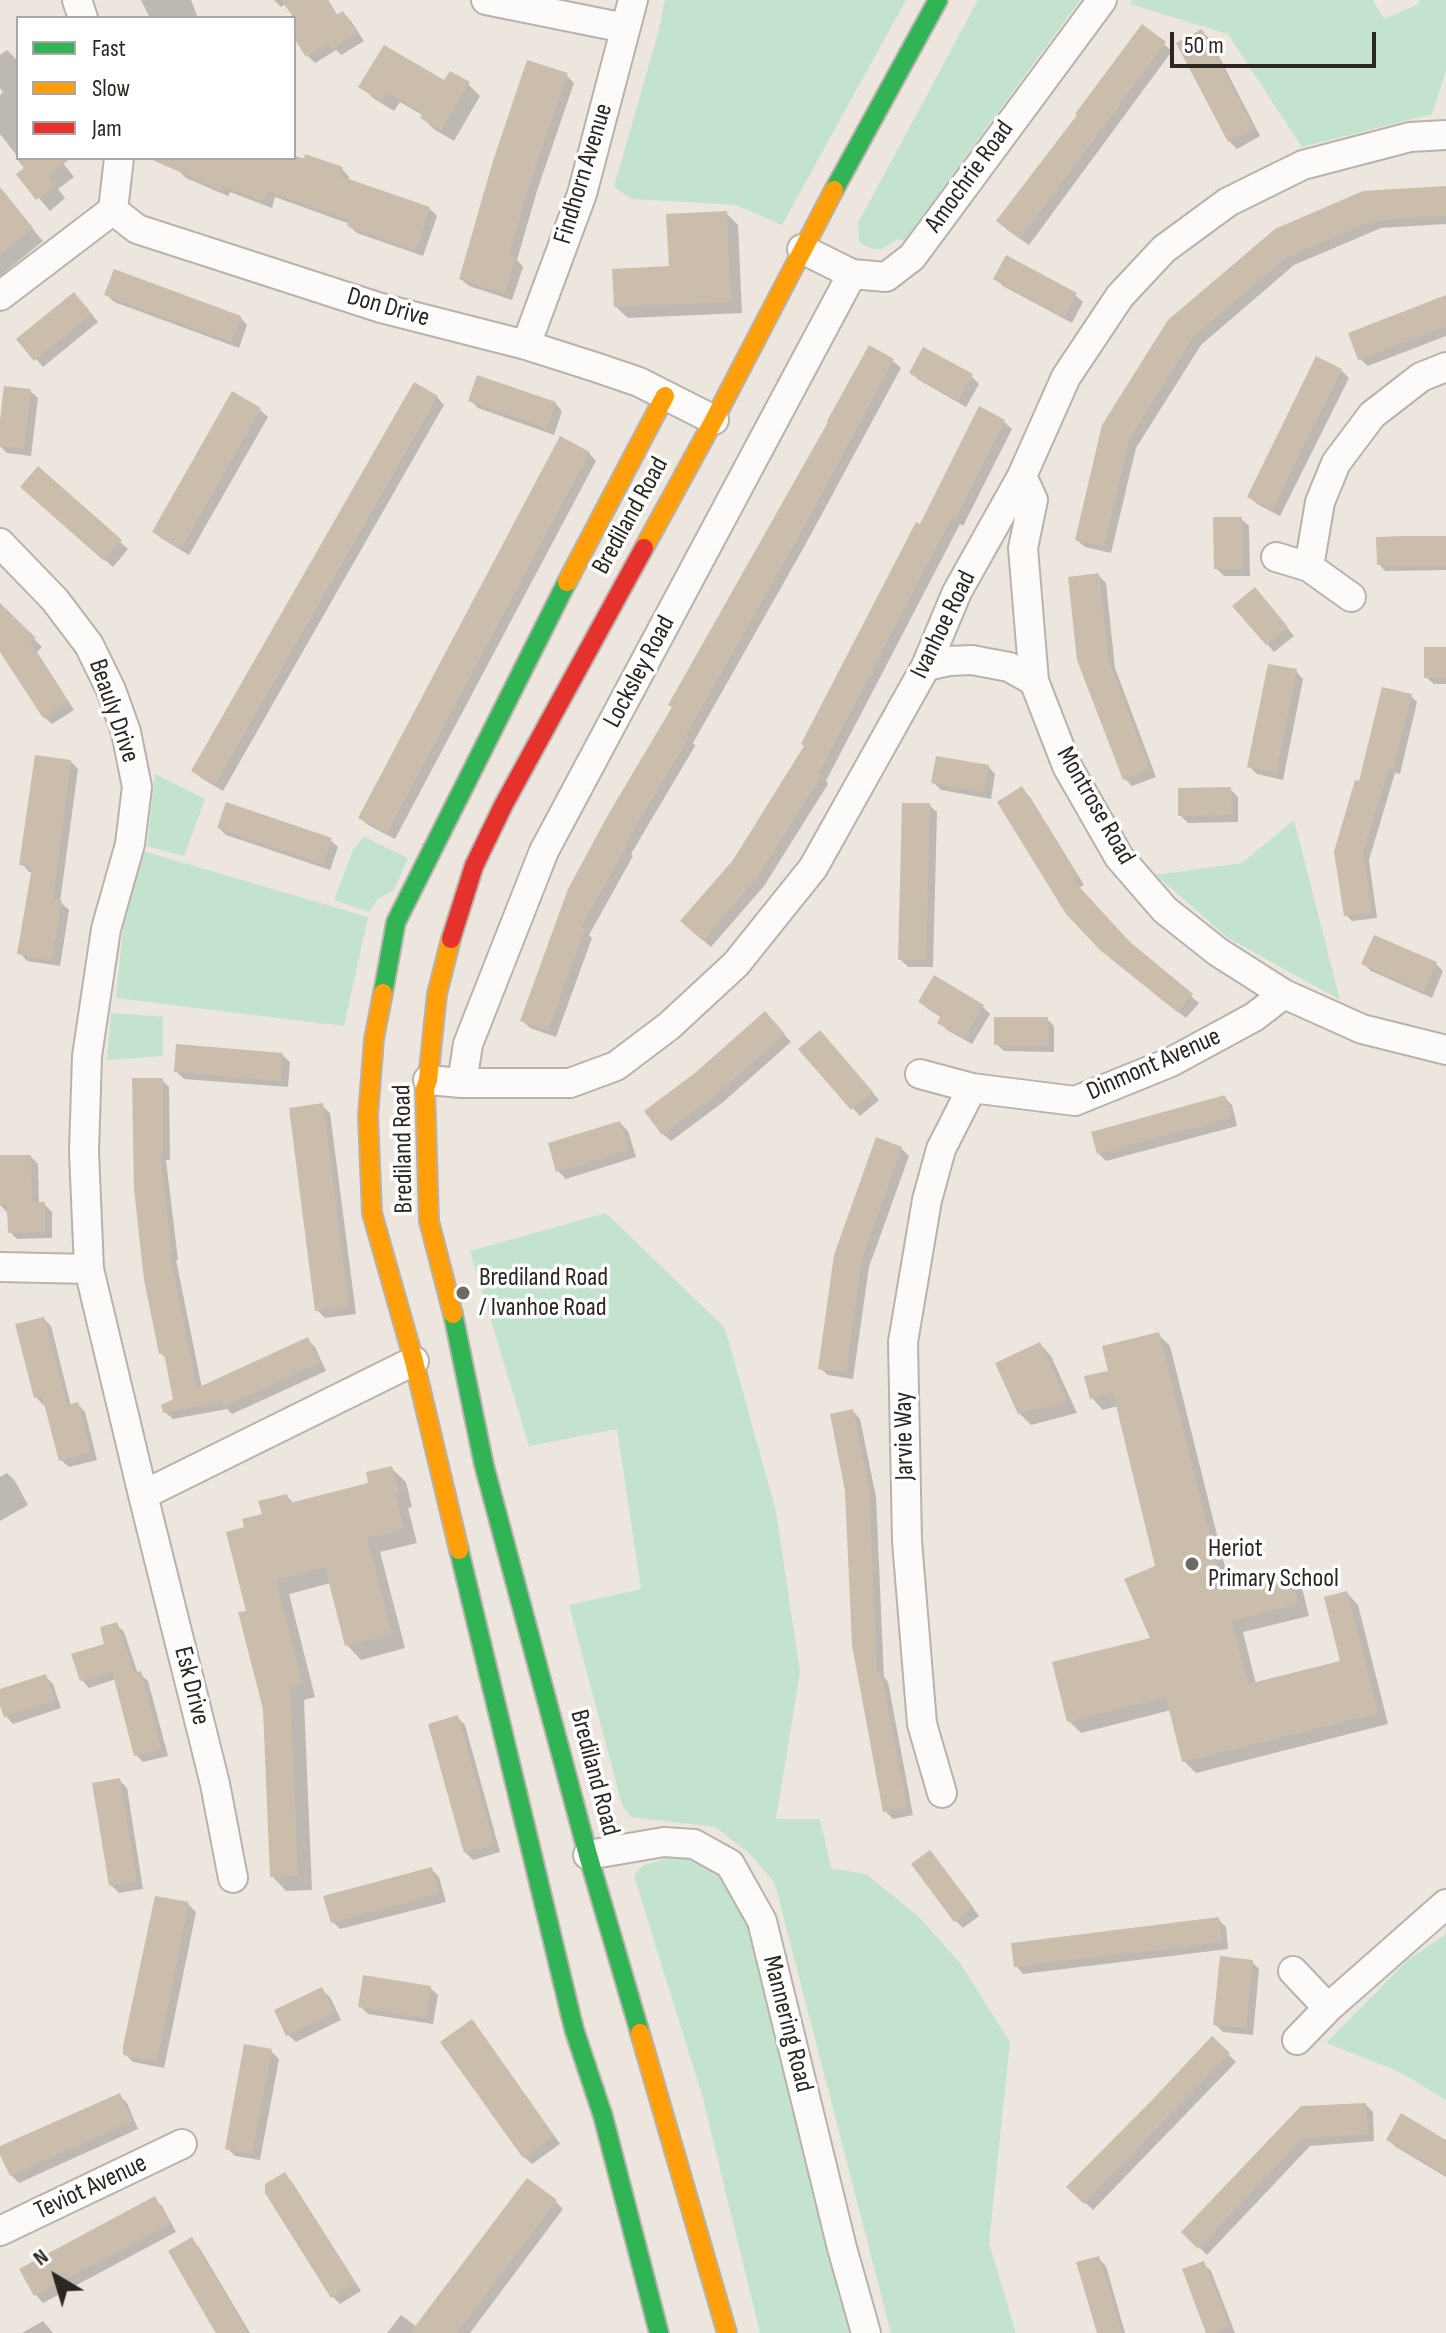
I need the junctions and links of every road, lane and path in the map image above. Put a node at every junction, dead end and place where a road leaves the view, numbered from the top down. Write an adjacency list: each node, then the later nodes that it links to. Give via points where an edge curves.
1 (486, 0): 5 (street)
2 (633, 0): 5 (street, Findhorn Avenue)
3 (938, 0): 9 (street, Brediland Road)
4 (1102, 0): 10 (street, Amochrie Road, via 912,257 886,277)
5 (625, 28): 12 (street, Findhorn Avenue, via 582,194)
6 (1446, 135): 16 (street, Ivanhoe Road, via 1410,137 1303,165 1228,202 1164,249 1120,296 1066,377)
7 (119, 160): 8 (street)
8 (113, 210): 11 (street); 12 (street, Don Drive, via 137,229 381,308)
9 (802, 249): 10 (street, Amochrie Road); 15 (street, Brediland Road)
10 (852, 274): 28 (street, Locksley Road, via 544,851 468,1044)
11 (0, 296)
12 (526, 345): 14 (street, Don Drive, via 639,382)
13 (1446, 367): 19 (street, via 1421,377 1372,415 1336,463 1320,502)
14 (665, 396): 15 (street, Don Drive); 32 (street, Brediland Road, via 396,922 374,1039 368,1116 372,1213)
15 (714, 420): 27 (street, Brediland Road, via 474,866 437,994)
16 (1022, 476): 21 (street, Ivanhoe Road, via 957,592); 22 (street, Montrose Road, via 1033,500 1023,548)
17 (0, 543): 24 (street, Beauly Drive, via 89,645 126,732 137,787 130,844 106,929)
18 (1276, 557): 19 (street)
19 (1309, 567): 20 (street)
20 (1351, 597)
21 (926, 666): 22 (street, via 972,660 1009,667); 28 (street, Ivanhoe Road, via 813,868 736,964 669,1026 616,1066 570,1083)
22 (1034, 681): 23 (street, Montrose Road, via 1067,766 1119,857 1165,910)
23 (1284, 994): 25 (street, Montrose Road, via 1362,1029); 29 (street, Dinmont Avenue, via 1254,1017 1171,1062 1075,1101)
24 (93, 1004): 31 (street, Esk Drive, via 84,1152)
25 (1446, 1050)
26 (920, 1074): 29 (street, Dinmont Avenue)
27 (428, 1080): 28 (street, Ivanhoe Road); 35 (street, Brediland Road, via 429,1221 484,1465)
28 (462, 1083)
29 (972, 1088): 34 (street, Jarvie Way, via 941,1149 927,1200 903,1342 907,1541 922,1724)
30 (0, 1267): 31 (street)
31 (89, 1269): 33 (street, Esk Drive)
32 (414, 1361): 33 (street); 43 (street, Brediland Road, via 574,2029 603,2116)
33 (143, 1495): 36 (street, Esk Drive)
34 (942, 1793)
35 (588, 1855): 44 (street, Brediland Road); 45 (street, Mannering Road, via 664,1842 694,1844 730,1864 762,1921)
36 (233, 1878)
37 (1446, 1904): 39 (street)
38 (1293, 1971): 39 (street)
39 (1328, 2008): 40 (street)
40 (1297, 2040)
41 (182, 2144): 42 (street, Teviot Avenue)
42 (0, 2231)
43 (659, 2333)
44 (727, 2333)
45 (866, 2333)

